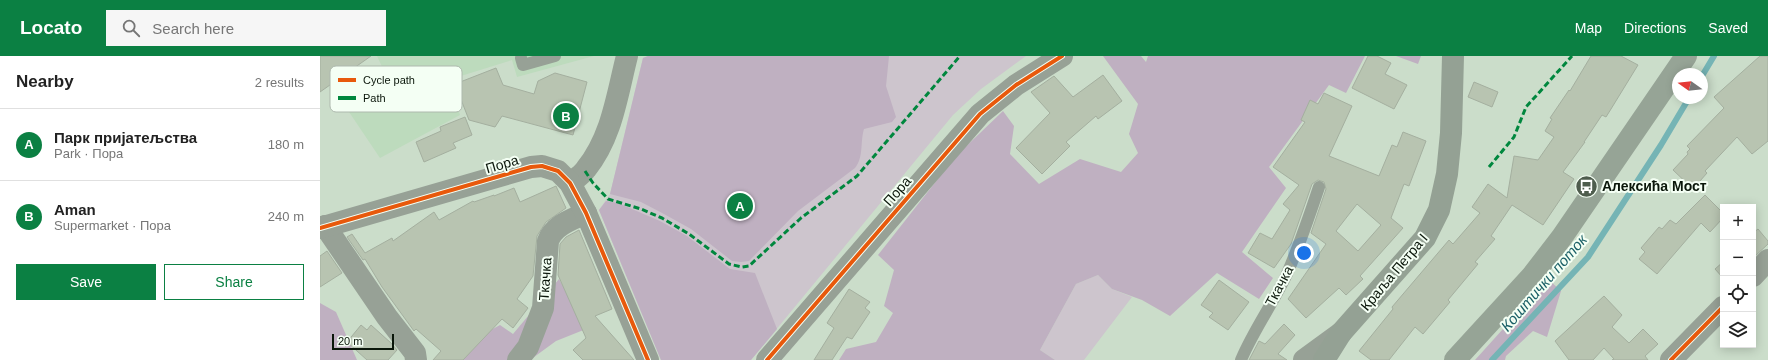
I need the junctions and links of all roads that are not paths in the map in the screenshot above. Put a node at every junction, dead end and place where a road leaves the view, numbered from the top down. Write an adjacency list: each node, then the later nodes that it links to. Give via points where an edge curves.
1 (555, 56): 6 (lane, via 523,65)
2 (627, 56): 7 (street, via 603,144 585,171)
3 (1062, 56): 18 (street, Пора, via 1016,85 980,114)
4 (1453, 56): 14 (main road, Краља Петра I, via 1451,134 1447,174 1439,210 1425,238)
5 (1686, 56): 22 (main road, via 1562,237 1532,276)
6 (521, 58)
7 (570, 183): 9 (street, Пора); 10 (street, Пора, via 558,170 542,166 531,167)
8 (1319, 187): 19 (lane, Ткачка, via 1306,230 1285,277)
9 (586, 213): 16 (street, Ткачка, via 551,233 548,241 543,308 528,347); 17 (street, Пора)
10 (323, 227): 15 (street, via 415,354)
11 (1768, 260): 12 (street)
12 (1756, 273)
13 (1720, 310): 23 (street)
14 (1341, 333): 20 (street); 21 (main road, Краља Петра I)
15 (416, 360)
16 (518, 360)
17 (648, 360)
18 (767, 360)
19 (1241, 360)
20 (1304, 360)
21 (1324, 360)
22 (1455, 360)
23 (1671, 360)

